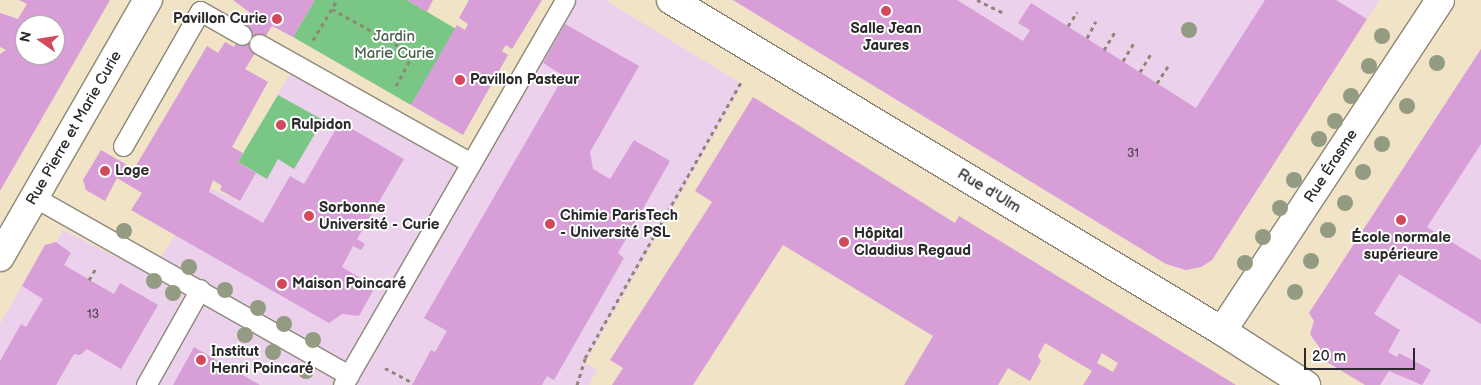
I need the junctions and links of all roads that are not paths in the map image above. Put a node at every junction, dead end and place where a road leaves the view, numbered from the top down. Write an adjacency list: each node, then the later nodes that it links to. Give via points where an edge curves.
1 (148, 0): 9 (street, Rue Pierre et Marie Curie)
2 (565, 0): 8 (lane)
3 (671, 0): 12 (street, Rue d'Ulm)
4 (1440, 0): 12 (street, Rue Érasme)
5 (242, 35): 7 (lane, via 200,12)
6 (259, 44): 8 (lane)
7 (122, 146)
8 (471, 163): 13 (lane)
9 (34, 197): 10 (street, Rue Pierre et Marie Curie); 11 (lane)
10 (0, 257)
11 (200, 289): 13 (lane); 14 (lane)
12 (1222, 331): 15 (street, Rue d'Ulm)
13 (346, 380)
14 (146, 385)
15 (1306, 385)

